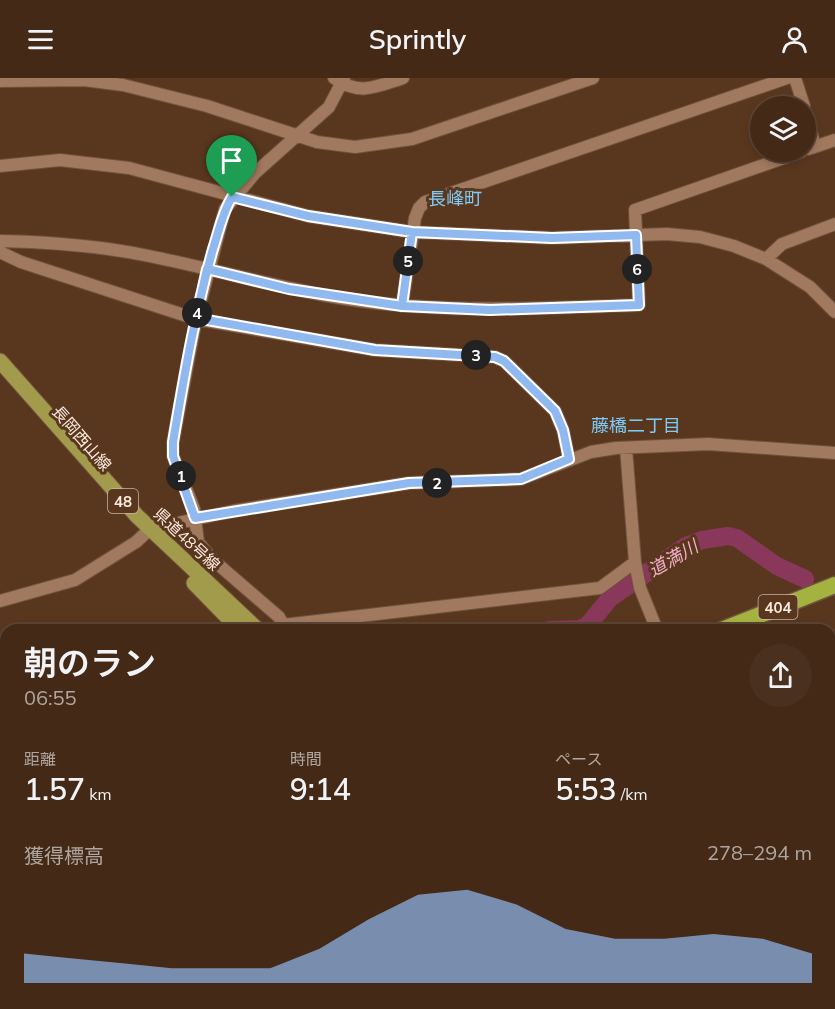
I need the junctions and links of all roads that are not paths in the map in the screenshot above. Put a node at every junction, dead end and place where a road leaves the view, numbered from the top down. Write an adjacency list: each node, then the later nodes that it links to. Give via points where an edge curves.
1 (403, 78): 6 (street, via 353,89)
2 (590, 78): 10 (street, via 392,143 334,146)
3 (788, 78): 17 (street, via 430,200 419,208)
4 (795, 78): 9 (street)
5 (84, 79): 7 (street); 8 (street)
6 (340, 80): 10 (street, via 329,107)
7 (0, 81)
8 (142, 84): 10 (street)
9 (801, 96)
10 (298, 136): 15 (street)
11 (835, 140): 12 (street)
12 (816, 146)
13 (772, 162): 18 (street, via 635,210)
14 (0, 166): 15 (street, via 60,160 129,168)
15 (232, 197): 17 (street, via 308,216); 22 (street, via 225,208)
16 (835, 225): 21 (street, via 782,244)
17 (412, 232): 18 (street, via 552,238); 23 (street)
18 (636, 235): 21 (street, via 700,237); 23 (street, via 639,305 490,310)
19 (0, 241): 22 (street, via 146,255)
20 (0, 252): 25 (street)
21 (766, 259): 24 (street, via 803,282)
22 (207, 269): 23 (street, via 289,289); 25 (street)
23 (402, 306)
24 (833, 308)
25 (196, 318): 30 (street, via 375,350 495,357 504,361 555,411); 31 (street, via 173,442 173,456)
26 (0, 361): 32 (main road, 県道48号線 / 48)
27 (0, 371): 32 (main road, 長岡西山線 / 48)
28 (626, 448): 29 (street, via 708,444); 30 (street); 33 (street)
29 (835, 453)
30 (569, 459): 31 (street, via 521,479 409,483)
31 (195, 518): 32 (street); 38 (street, via 202,549 279,616)
32 (147, 532): 35 (street, via 75,580); 36 (main road, 長岡西山線 / 48); 37 (main road, 県道48号線 / 48)
33 (635, 562): 39 (street, via 600,588); 40 (street, via 640,588)
34 (835, 585): 41 (highway, 404)
35 (0, 601)
36 (234, 624)
37 (251, 624)
38 (280, 624)
39 (305, 624)
40 (655, 624)
41 (737, 624)

